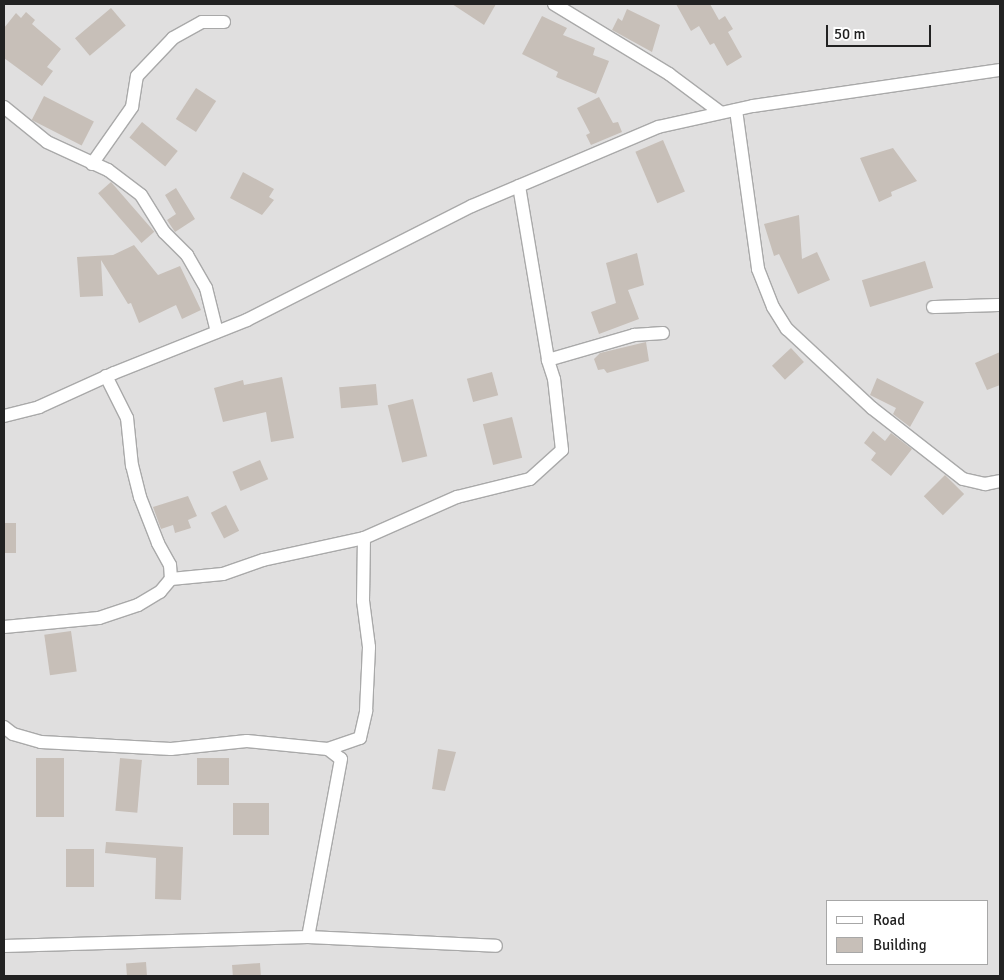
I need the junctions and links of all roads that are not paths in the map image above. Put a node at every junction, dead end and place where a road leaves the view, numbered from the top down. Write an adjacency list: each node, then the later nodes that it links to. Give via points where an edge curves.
1 (554, 4): 6 (street, via 669,74)
2 (224, 22): 7 (street, via 202,22 173,38 137,76 132,107)
3 (1000, 70): 5 (street)
4 (4, 107): 7 (street, via 46,142)
5 (736, 110): 6 (street); 16 (street, via 758,269 772,307 787,329 872,408 963,479 985,484)
6 (720, 112): 8 (street, via 658,127)
7 (92, 164): 11 (street, via 108,170 141,195 164,232 187,255 206,288)
8 (519, 186): 11 (street); 13 (street)
9 (1000, 305): 10 (street)
10 (932, 307)
11 (217, 332): 14 (street)
12 (662, 333): 13 (street, via 634,335)
13 (548, 360): 17 (street, via 554,379 562,450 530,479 457,497)
14 (106, 376): 15 (street, via 39,407); 18 (street, via 127,418 132,466 140,497 170,565)
15 (4, 416)
16 (1000, 481)
17 (364, 538): 18 (street, via 263,560 224,574); 21 (street, via 363,602 368,647 366,711 360,738)
18 (171, 579): 19 (street, via 160,592 138,605 99,618)
19 (4, 626)
20 (4, 727): 21 (street, via 13,734 40,742 172,750 246,741)
21 (328, 749): 22 (street, via 341,759)
22 (308, 937): 23 (street); 24 (street)
23 (4, 946)
24 (496, 946)

